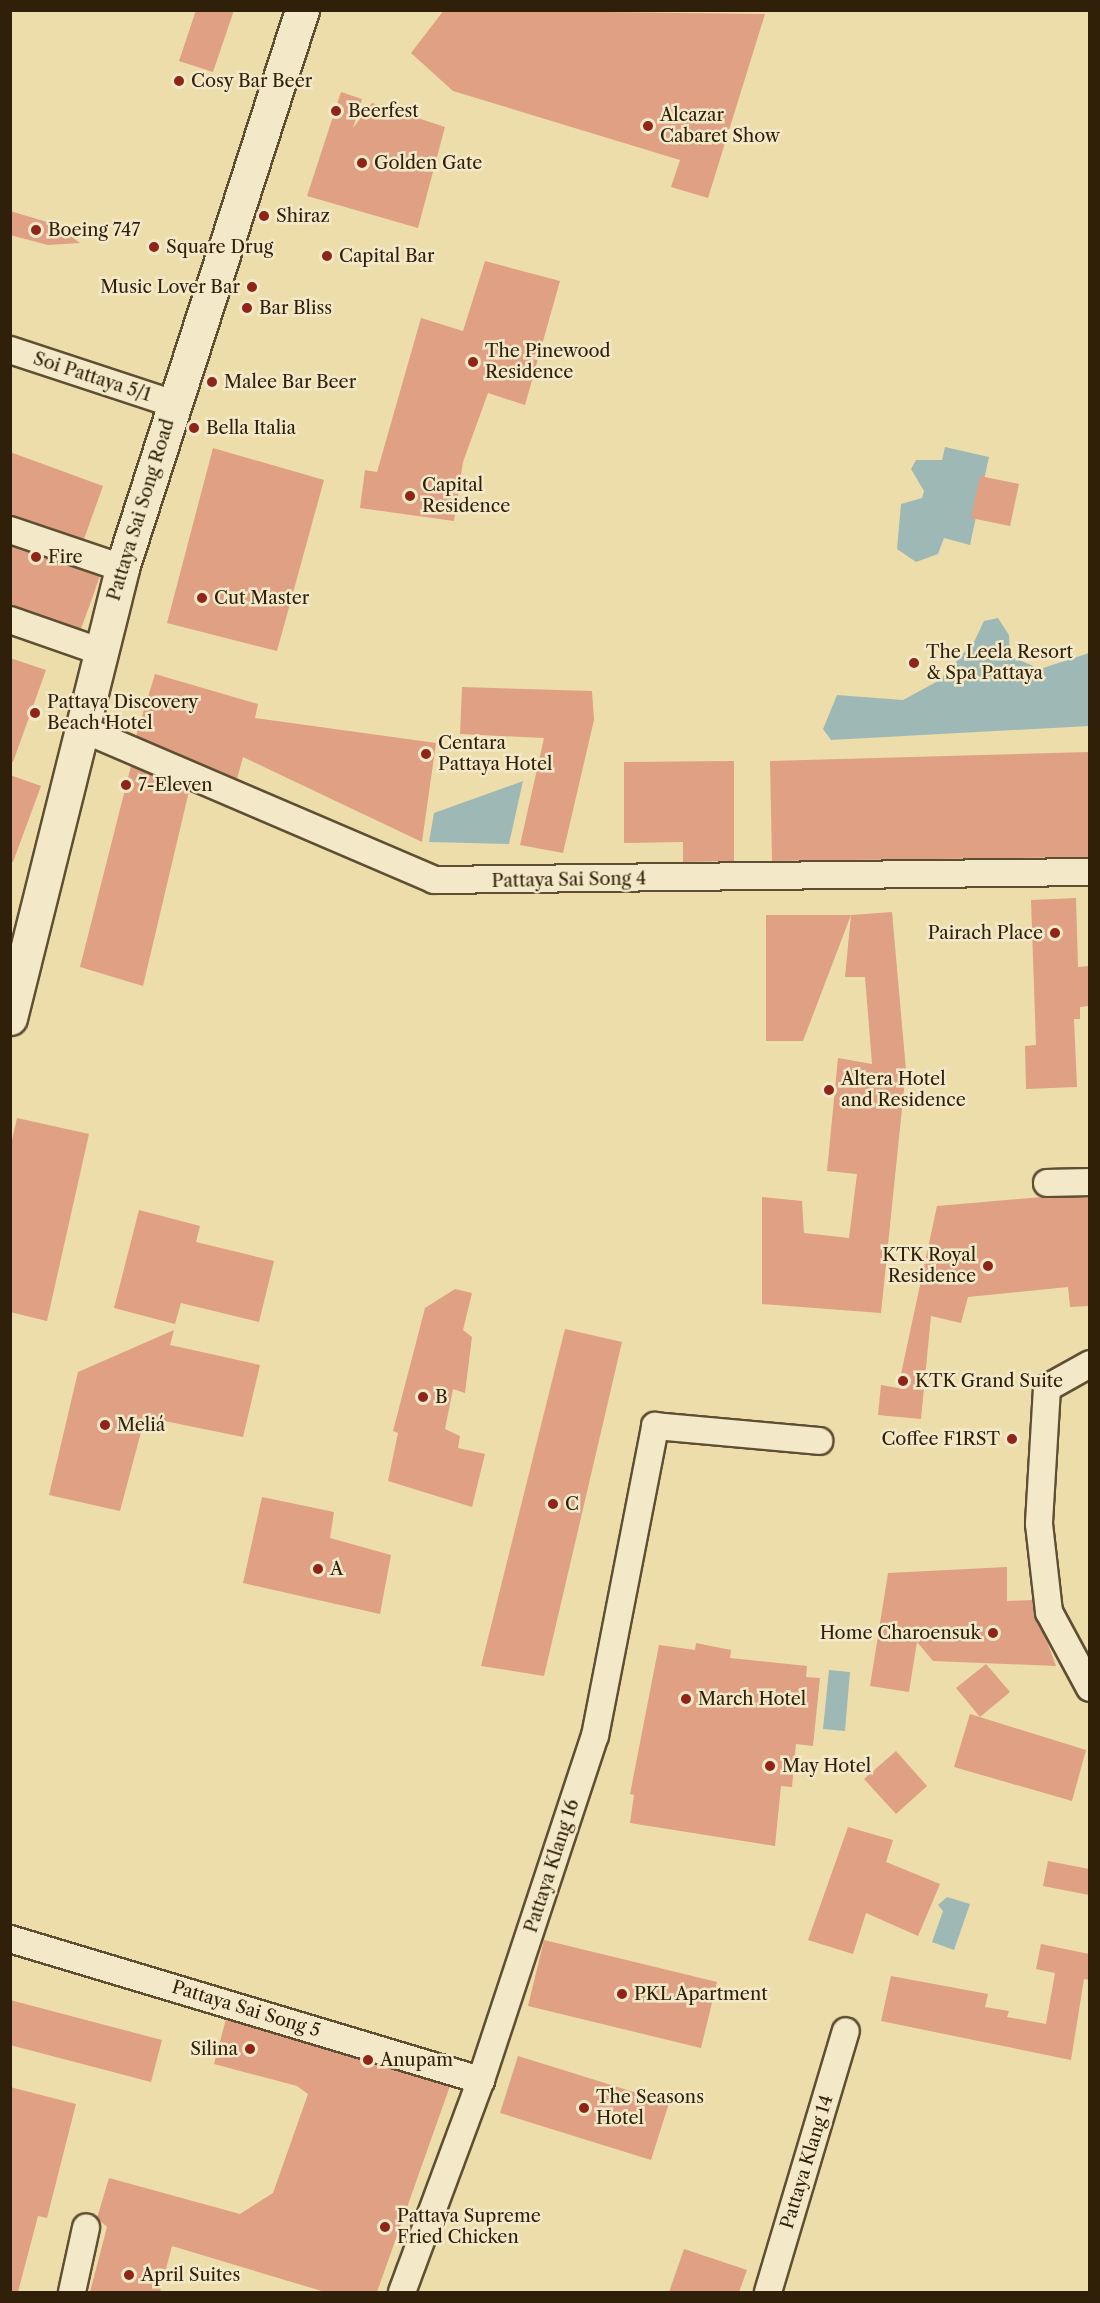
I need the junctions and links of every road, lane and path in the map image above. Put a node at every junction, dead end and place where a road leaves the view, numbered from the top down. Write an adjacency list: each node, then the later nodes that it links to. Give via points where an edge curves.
1 (302, 10): 3 (main road, Pattaya Sai Song Road)
2 (10, 350): 3 (street, Soi Pattaya 5/1)
3 (174, 404): 5 (main road, Pattaya Sai Song Road)
4 (10, 530): 5 (street)
5 (122, 568): 7 (main road, Pattaya Sai Song Road)
6 (10, 620): 7 (street)
7 (99, 651): 8 (main road, Pattaya Sai Song Road)
8 (80, 728): 9 (street, Pattaya Sai Song 4, via 434,880); 10 (main road, Pattaya Sai Song Road)
9 (1089, 872)
10 (10, 1018)
11 (1089, 1182): 12 (street)
12 (1047, 1183)
13 (1089, 1364): 15 (street, via 1047,1388 1038,1524 1049,1612)
14 (819, 1441): 18 (street, Pattaya Klang 16, via 655,1426 595,1737)
15 (1089, 1688)
16 (10, 1939): 18 (street, Pattaya Sai Song 5)
17 (846, 2031): 22 (street, Pattaya Klang 14)
18 (482, 2080): 21 (street, Pattaya Klang 16)
19 (86, 2228): 20 (street)
20 (72, 2292)
21 (402, 2292)
22 (768, 2292)

